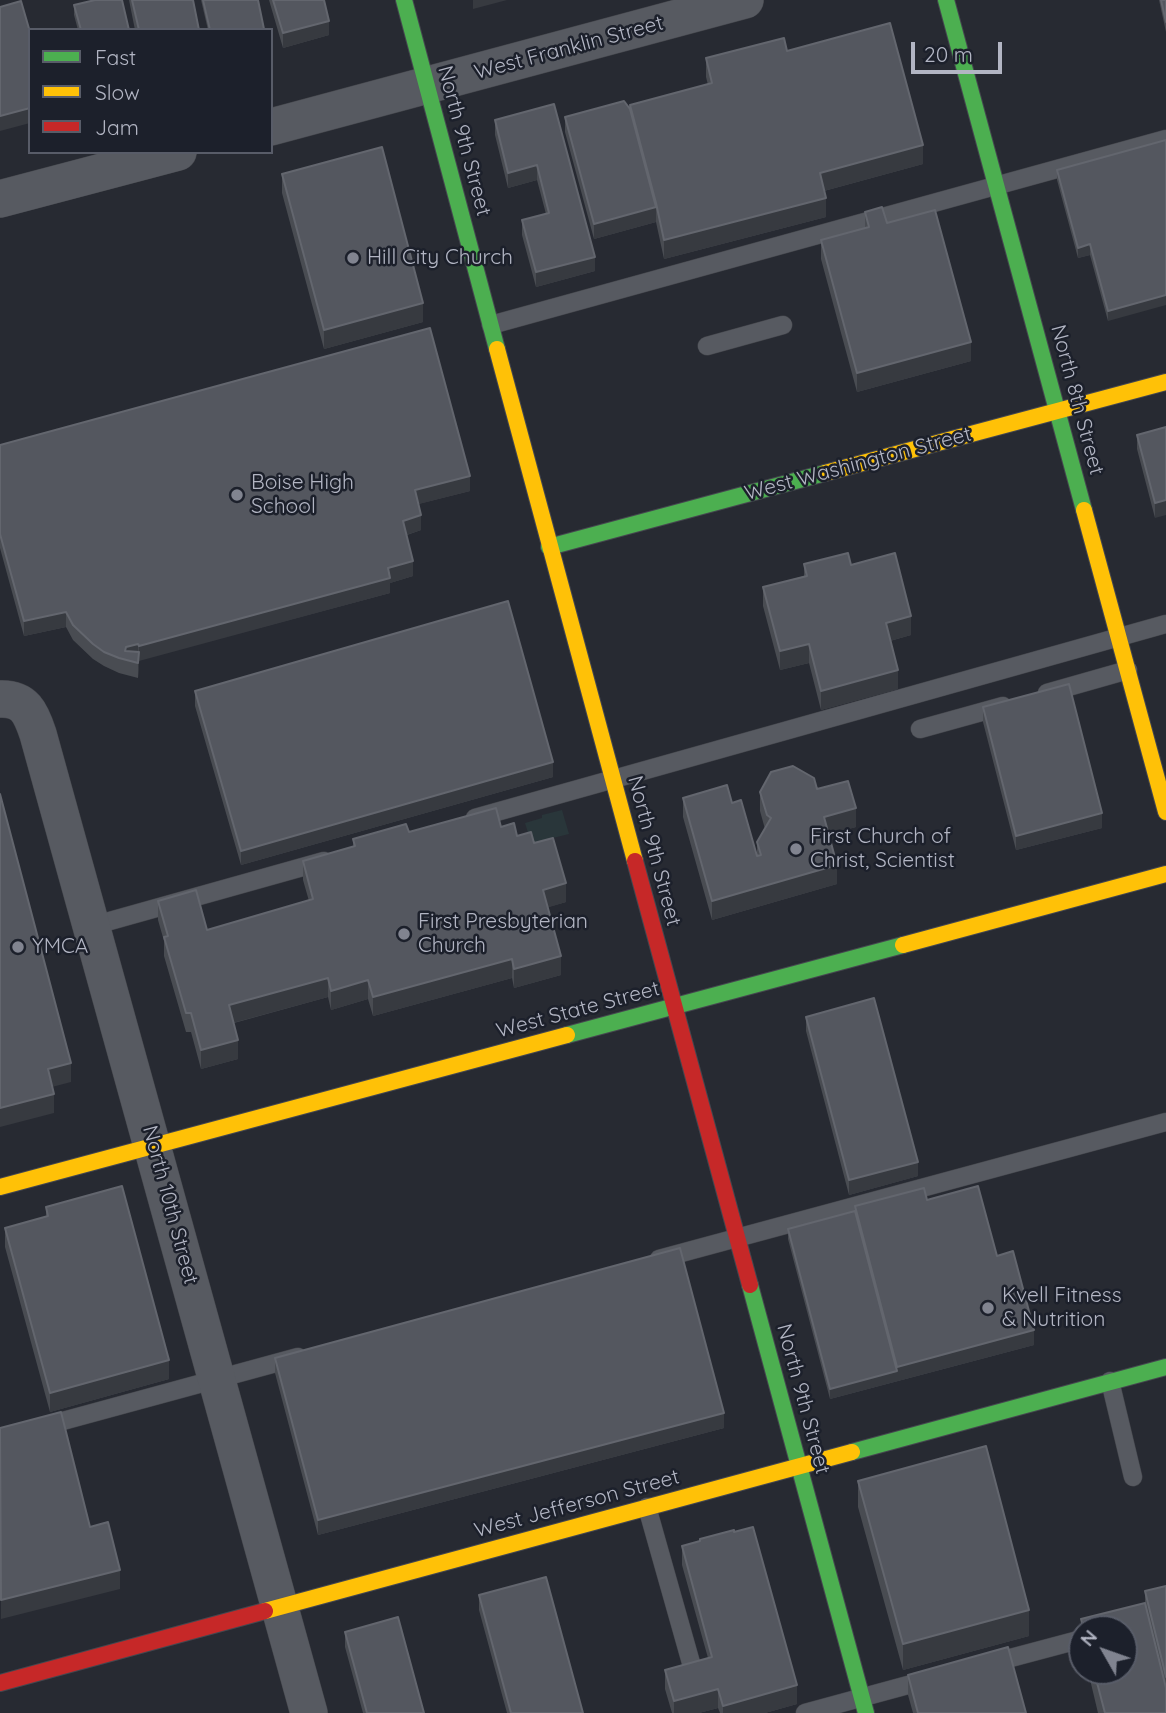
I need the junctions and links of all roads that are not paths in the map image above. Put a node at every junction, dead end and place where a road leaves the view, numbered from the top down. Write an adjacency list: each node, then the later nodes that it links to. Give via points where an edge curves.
1 (404, 0): 4 (street, North 9th Street)
2 (745, 0): 4 (street, West Franklin Street)
3 (946, 0): 8 (street, North 8th Street)
4 (427, 86): 5 (street, West Franklin Street); 10 (street, North 9th Street)
5 (273, 126)
6 (1166, 139): 8 (lane)
7 (170, 154): 9 (street)
8 (997, 186): 10 (lane); 14 (street, North 8th Street)
9 (0, 199)
10 (491, 325): 15 (street, North 9th Street)
11 (783, 325): 12 (lane)
12 (707, 346)
13 (1166, 382): 14 (street, West Washington Street)
14 (1058, 411): 15 (street, West Washington Street); 17 (street, North 8th Street)
15 (549, 547): 21 (street, North 9th Street)
16 (1166, 624): 17 (lane)
17 (1119, 637): 18 (street, North 8th Street); 21 (lane)
18 (1128, 670): 20 (lane); 22 (street, North 8th Street)
19 (10, 701): 26 (street, North 10th Street, via 32,716)
20 (919, 729)
21 (613, 779): 23 (lane); 27 (street, North 9th Street)
22 (1166, 812)
23 (459, 823)
24 (337, 857): 26 (lane)
25 (1166, 874): 27 (street, West State Street)
26 (92, 926): 29 (street, North 10th Street)
27 (675, 1006): 29 (street, West State Street); 31 (street, North 9th Street)
28 (1166, 1122): 31 (lane)
29 (153, 1146): 30 (street, West State Street); 35 (street, North 10th Street)
30 (0, 1187)
31 (737, 1238): 32 (lane); 38 (street, North 9th Street)
32 (642, 1264)
33 (313, 1353): 35 (lane)
34 (1166, 1367): 36 (street, West Jefferson Street)
35 (217, 1379): 37 (lane); 41 (street, North 10th Street)
36 (1110, 1381): 38 (street, West Jefferson Street); 39 (lane)
37 (0, 1438)
38 (799, 1466): 40 (street, West Jefferson Street); 47 (street, North 9th Street)
39 (1133, 1477)
40 (647, 1507): 41 (street, West Jefferson Street); 45 (lane)
41 (280, 1607): 46 (street, West Jefferson Street); 48 (street, North 10th Street)
42 (1068, 1643): 43 (lane)
43 (977, 1667)
44 (951, 1674): 47 (lane)
45 (695, 1677)
46 (0, 1683)
47 (864, 1705): 49 (lane)
48 (309, 1713)
49 (805, 1713)

